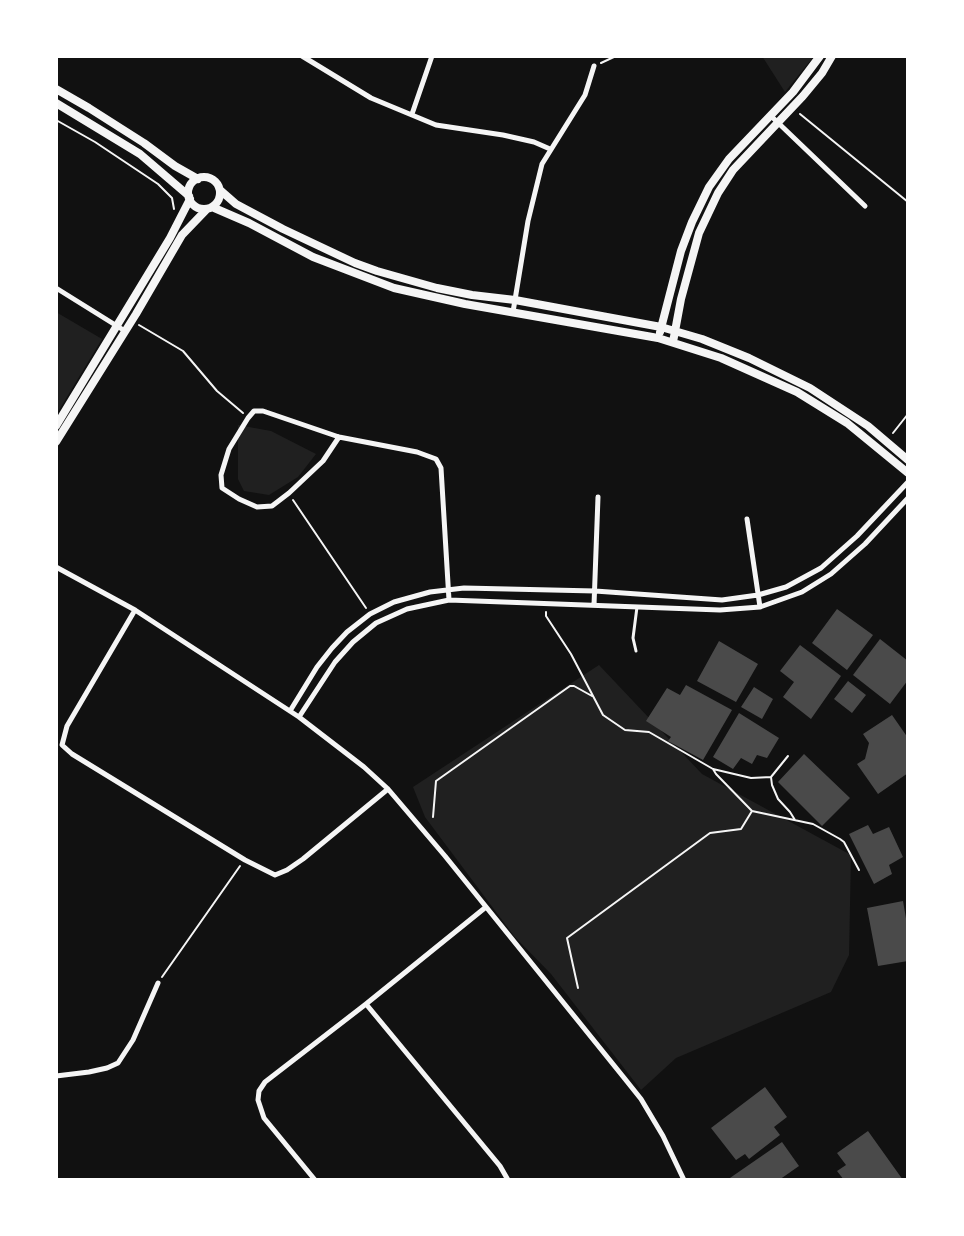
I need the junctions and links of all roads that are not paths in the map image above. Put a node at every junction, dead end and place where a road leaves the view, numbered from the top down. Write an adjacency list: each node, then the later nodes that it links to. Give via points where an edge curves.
1 (302, 56): 8 (street, via 372,98)
2 (432, 56): 8 (street)
3 (820, 56): 9 (street)
4 (832, 56): 10 (street, via 822,73)
5 (594, 66): 11 (street, via 585,95)
6 (56, 89): 12 (street)
7 (56, 103): 14 (street, via 140,154)
8 (412, 114): 11 (street, via 436,125 503,135)
9 (771, 116): 10 (street); 21 (street, via 729,159 709,187 684,241)
10 (778, 123): 15 (street); 23 (street, via 729,176 707,215 681,299)
11 (550, 149): 18 (street, via 535,188)
12 (198, 179): 13 (street, via 212,180); 14 (street, via 191,184)
13 (220, 190): 16 (street, via 219,199); 18 (street, via 236,204 355,263 437,288)
14 (189, 197): 16 (street, via 196,206); 20 (street, via 183,214)
15 (865, 206)
16 (209, 208): 19 (street, via 249,223 313,257 370,280 436,298); 22 (street, via 182,235)
17 (56, 288): 20 (street)
18 (515, 300): 19 (street); 21 (street)
19 (513, 312): 24 (street)
20 (117, 325): 22 (street); 26 (street)
21 (661, 327): 23 (street); 24 (street)
22 (125, 331): 28 (street)
23 (676, 331): 25 (street); 29 (street, via 788,376 838,405)
24 (658, 338): 25 (street)
25 (673, 342): 30 (street, via 721,358 797,392 847,423)
26 (56, 426)
27 (339, 437): 27 (street, via 263,411 254,411 229,449 221,475 222,488 257,507 272,506 323,461); 36 (street, via 417,452 436,459 441,468)
28 (56, 442)
29 (908, 460)
30 (908, 473)
31 (908, 482): 38 (street, via 857,536 821,568 786,587)
32 (598, 497): 37 (street)
33 (908, 498): 42 (street, via 865,544 831,574 802,592)
34 (747, 520): 38 (street)
35 (56, 567): 43 (street)
36 (448, 589): 37 (street); 39 (street); 45 (street, via 406,598 370,614 328,653)
37 (594, 592): 38 (street, via 722,600); 40 (street)
38 (758, 595): 42 (street)
39 (449, 600): 40 (street); 46 (street, via 407,609 376,623 335,662)
40 (594, 605): 41 (street)
41 (637, 606): 42 (street, via 720,610); 44 (lane, via 633,638)
42 (760, 607)
43 (135, 610): 45 (street); 47 (street, via 67,726 62,745 72,754 245,860 275,874 303,859)
44 (636, 651)
45 (290, 711): 46 (street)
46 (299, 717): 47 (street)
47 (388, 789): 48 (street)
48 (486, 907): 50 (street); 54 (street, via 641,1100)
49 (158, 983): 51 (street, via 118,1063 89,1072)
50 (366, 1004): 52 (street, via 265,1082 259,1091 258,1100 264,1118); 53 (street, via 500,1166)
51 (56, 1076)
52 (315, 1180)
53 (508, 1180)
54 (684, 1180)

